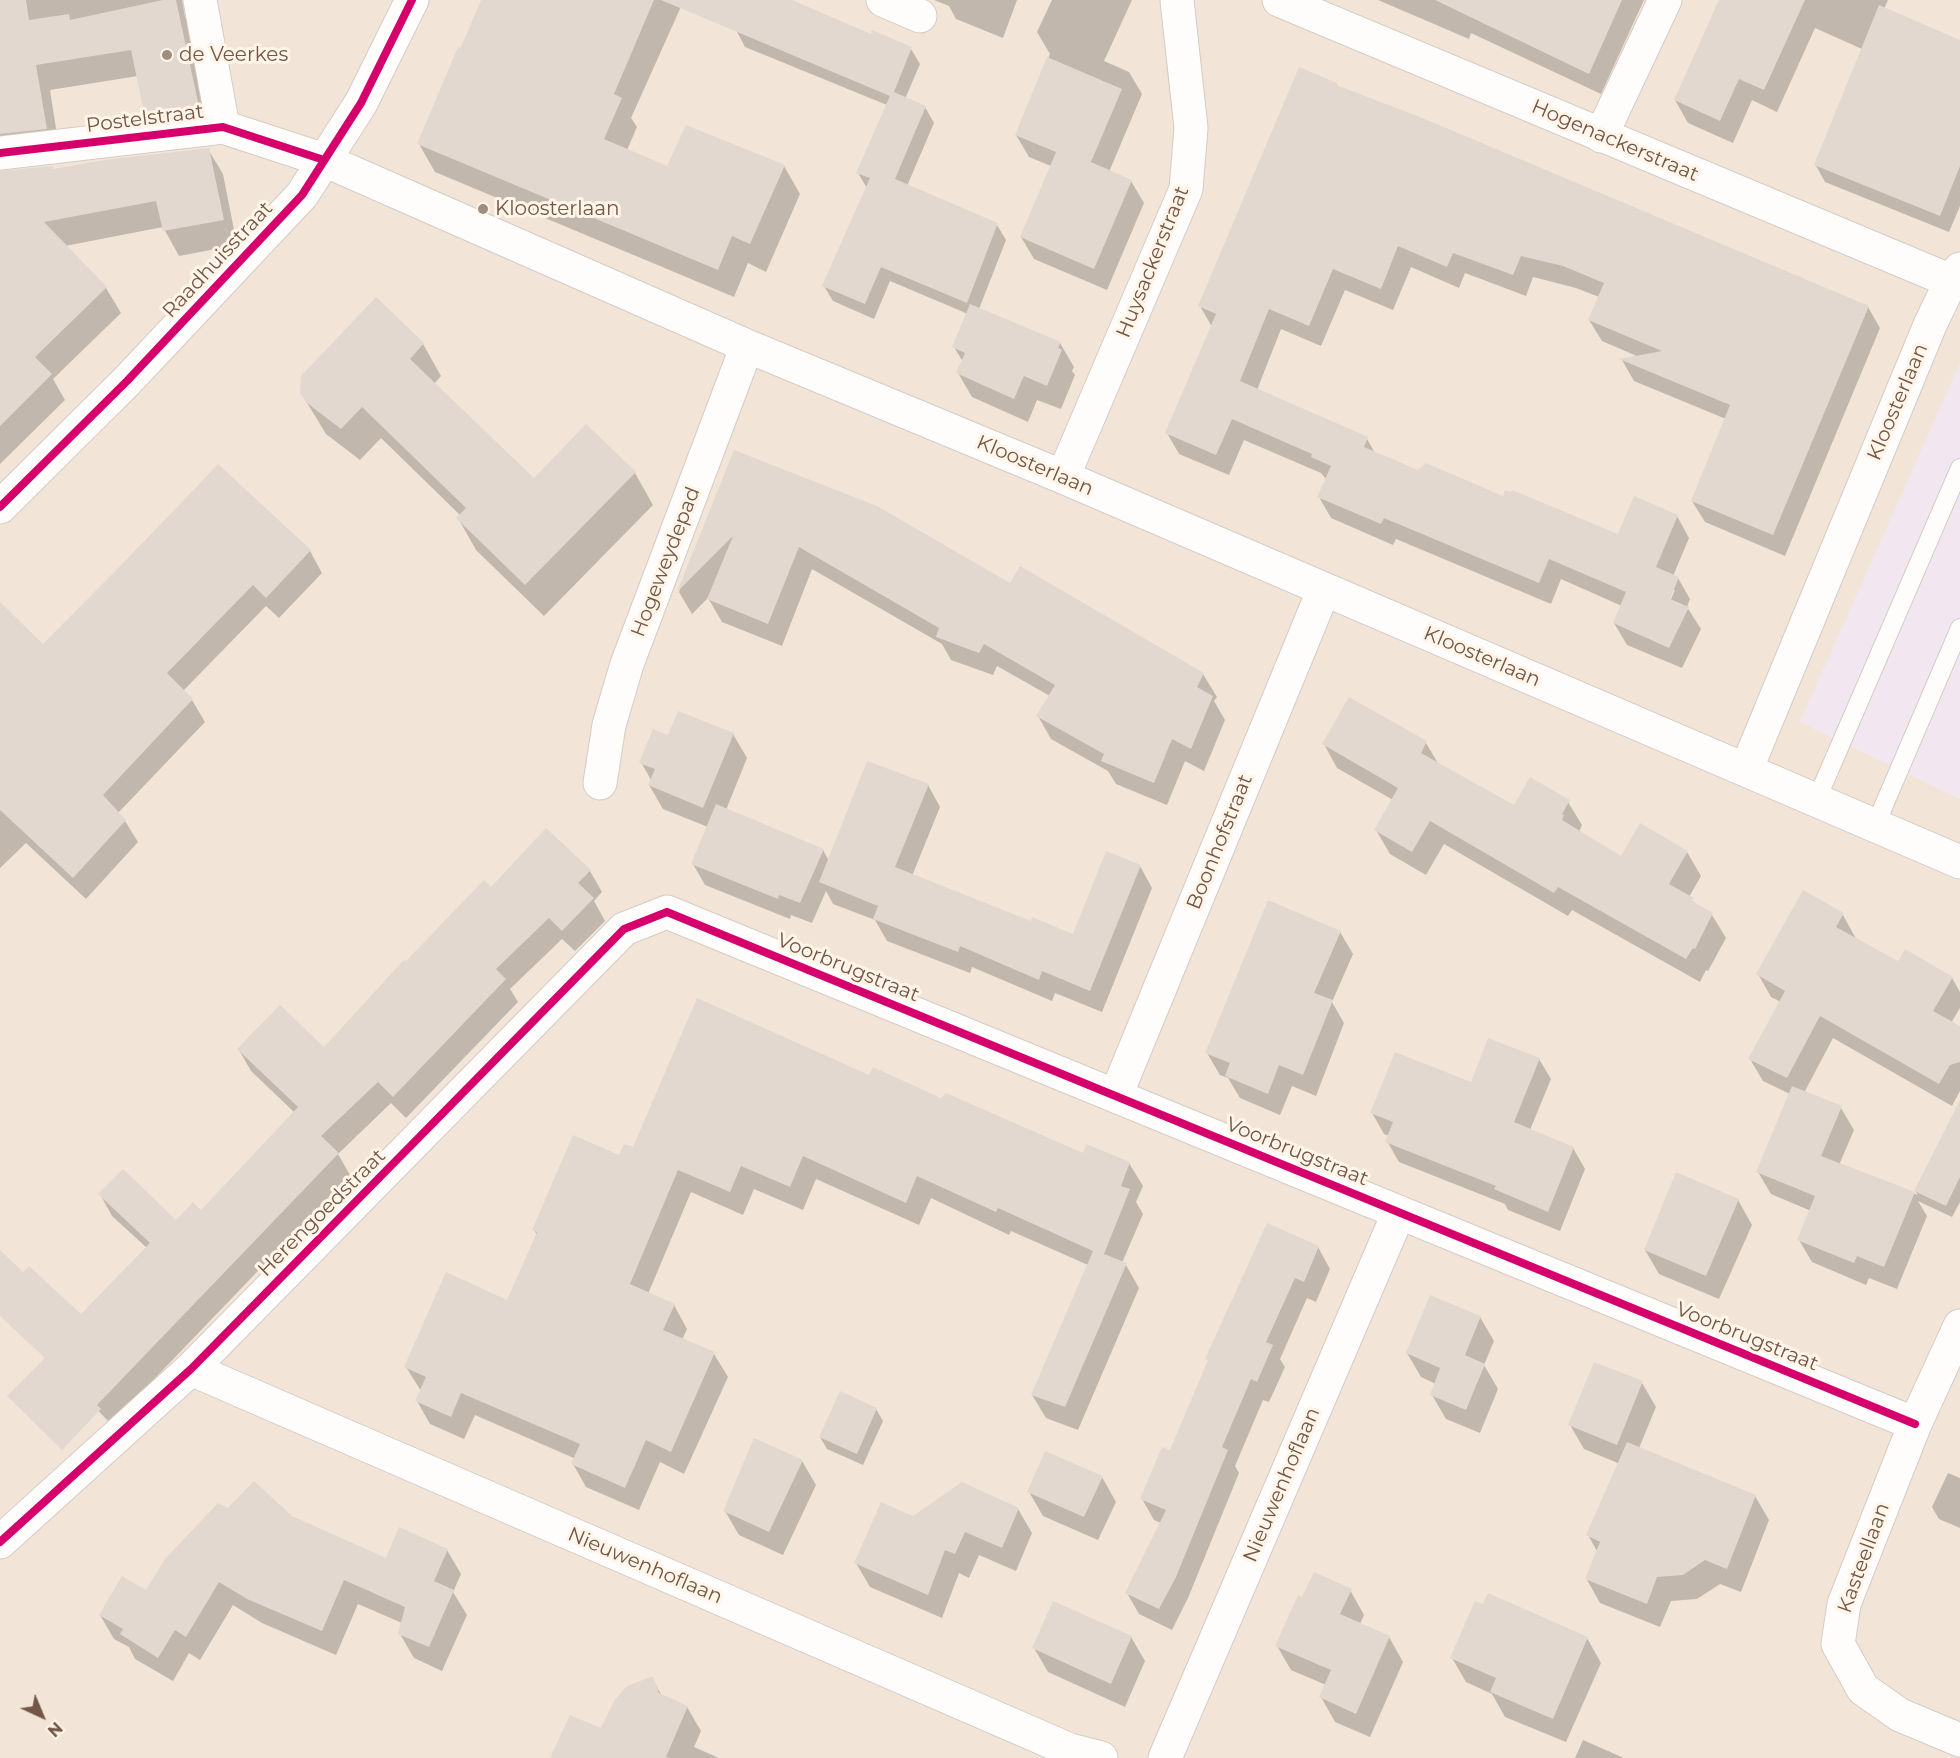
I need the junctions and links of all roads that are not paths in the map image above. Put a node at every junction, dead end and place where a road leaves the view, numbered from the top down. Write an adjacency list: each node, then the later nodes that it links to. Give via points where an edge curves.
1 (200, 0): 8 (street)
2 (412, 0): 11 (street, Raadhuisstraat, via 361,103)
3 (883, 0): 7 (street)
4 (1177, 0): 15 (street, Huysackerstraat, via 1191,128 1186,189)
5 (1279, 0): 9 (street, Hogenackerstraat)
6 (1665, 0): 9 (street)
7 (920, 16)
8 (223, 127): 10 (street, Postelstraat); 11 (street, Postelstraat)
9 (1601, 136): 12 (street, Hogenackerstraat)
10 (0, 153)
11 (324, 160): 13 (street, Kloosterlaan); 16 (street, Raadhuisstraat, via 302,195 127,381)
12 (1956, 275): 19 (street, Kloosterlaan, via 1930,325)
13 (747, 346): 15 (street, Kloosterlaan); 20 (street, Hogeweydepad, via 627,664 609,725)
14 (1960, 468): 21 (lane)
15 (1063, 477): 17 (street, Kloosterlaan)
16 (0, 507)
17 (1324, 589): 19 (street, Kloosterlaan); 25 (street, Boonhofstraat)
18 (1960, 628): 22 (lane)
19 (1746, 770): 21 (street, Kloosterlaan)
20 (600, 783)
21 (1816, 801): 22 (street, Kloosterlaan)
22 (1875, 825): 23 (street, Kloosterlaan)
23 (1960, 862)
24 (667, 912): 25 (street, Voorbrugstraat); 28 (street, Herengoedstraat, via 624,929)
25 (1116, 1095): 26 (street, Voorbrugstraat)
26 (1399, 1212): 29 (street, Voorbrugstraat); 33 (street, Nieuwenhoflaan)
27 (1960, 1326): 29 (street, Kasteellaan)
28 (191, 1369): 30 (street, Herengoedstraat); 32 (street, Nieuwenhoflaan, via 1070,1750)
29 (1915, 1424): 31 (street, Kasteellaan, via 1844,1604 1838,1644 1863,1689 1900,1715)
30 (0, 1542)
31 (1960, 1740)
32 (1101, 1758)
33 (1165, 1758)

